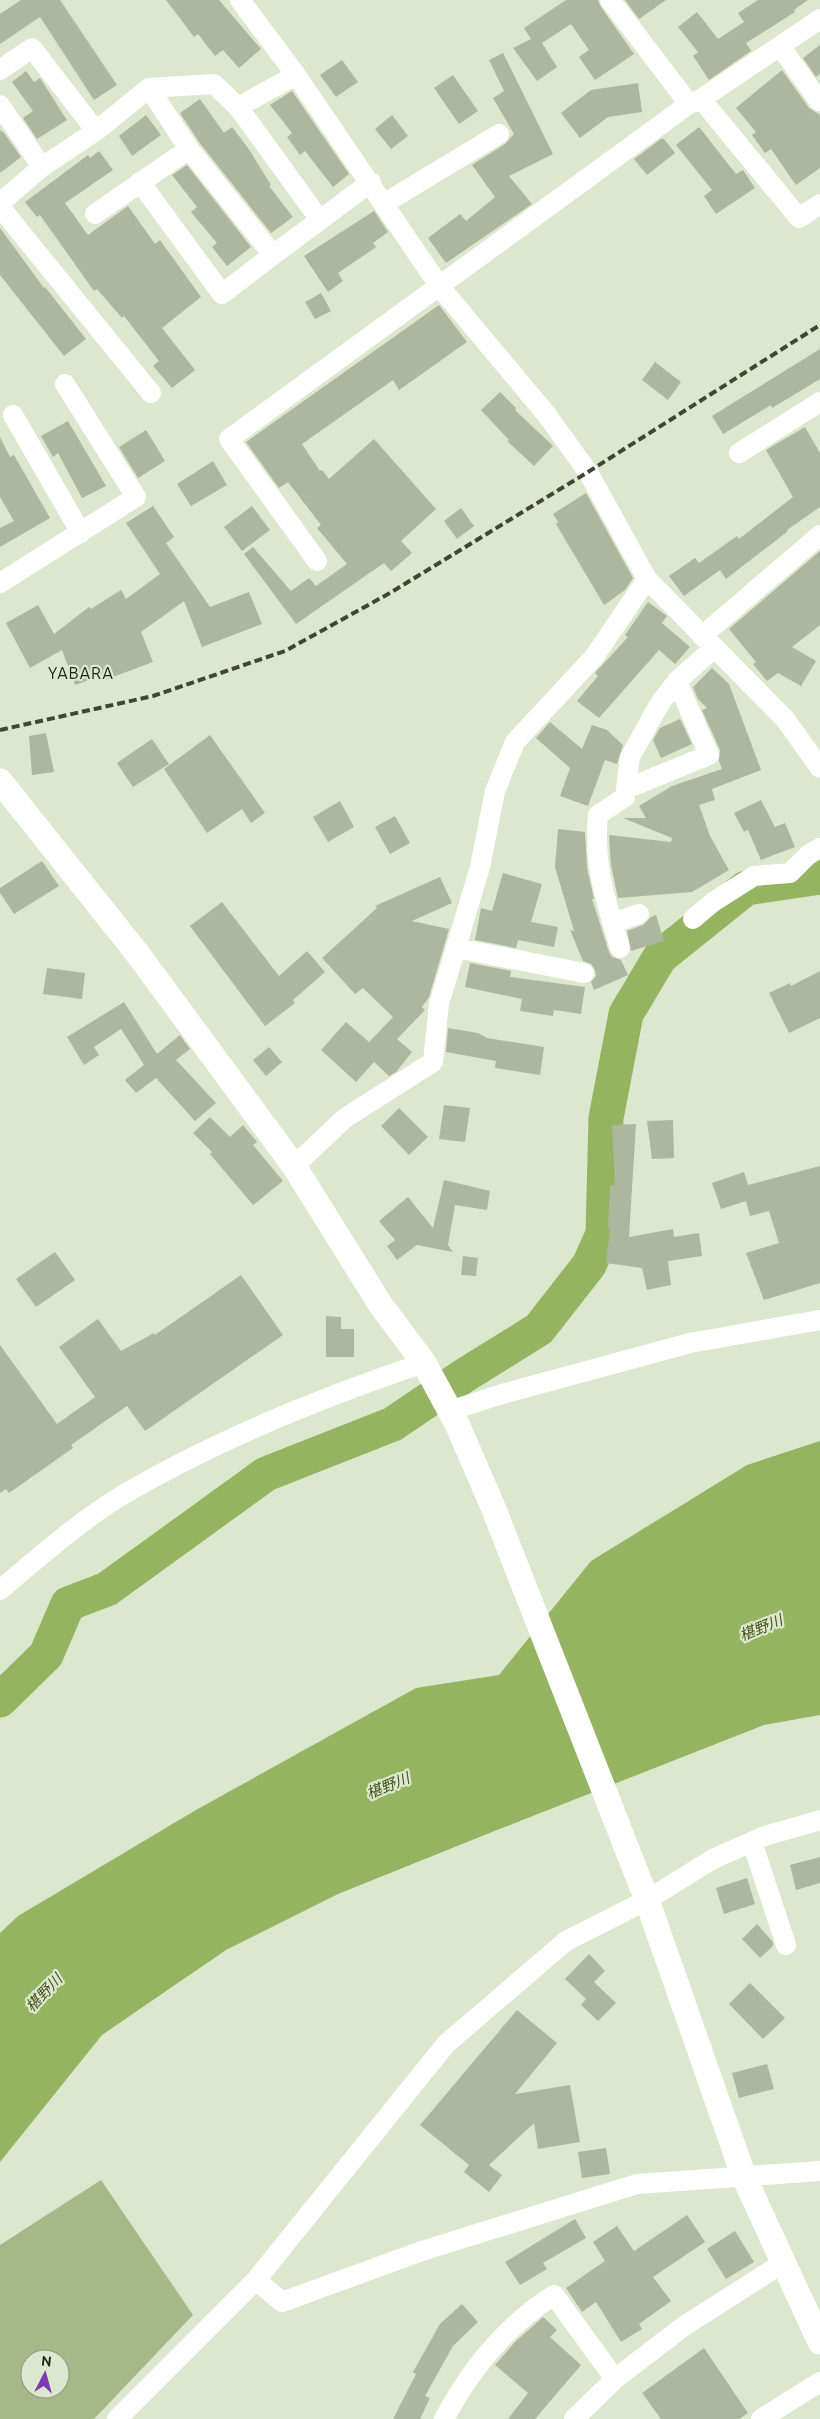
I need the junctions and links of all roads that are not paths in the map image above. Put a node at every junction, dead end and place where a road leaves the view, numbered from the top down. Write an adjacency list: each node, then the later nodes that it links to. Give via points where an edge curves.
1 (240, 0): 6 (street)
2 (610, 0): 8 (street)
3 (820, 20): 4 (street)
4 (780, 46): 8 (street); 9 (street)
5 (0, 70): 12 (street, via 32,48)
6 (296, 75): 11 (street); 17 (street)
7 (149, 88): 11 (street, via 214,84); 12 (street); 14 (street)
8 (695, 101): 19 (street, via 799,218); 24 (street)
9 (819, 101)
10 (0, 105): 15 (street)
11 (238, 107): 22 (street)
12 (96, 131): 15 (street)
13 (499, 134): 18 (street)
14 (189, 149): 16 (street); 23 (street)
15 (42, 168): 20 (street)
16 (140, 182): 21 (street); 23 (street, via 222,294)
17 (371, 182): 18 (street); 22 (street)
18 (385, 204): 24 (street)
19 (820, 204)
20 (0, 205): 26 (street)
21 (95, 214)
22 (320, 220): 23 (street)
23 (273, 255)
24 (440, 287): 32 (street, via 229,439); 33 (street, via 547,415 588,472)
25 (65, 384): 30 (street, via 136,497)
26 (151, 393)
27 (820, 402): 29 (street)
28 (12, 415): 30 (street)
29 (739, 453)
30 (81, 533): 34 (street)
31 (820, 535): 35 (street)
32 (317, 561)
33 (647, 579): 35 (street); 44 (street, via 594,657 515,742 495,791 480,867)
34 (0, 583)
35 (708, 642): 36 (street); 37 (street, via 785,719)
36 (677, 681): 39 (street, via 660,703 630,757); 39 (street, via 708,755)
37 (820, 768)
38 (0, 781): 47 (street, via 137,952)
39 (626, 789): 43 (street, via 625,797 598,815 595,844)
40 (820, 848): 42 (street, via 790,873 754,876)
41 (639, 914): 43 (street)
42 (693, 918)
43 (612, 923): 45 (street)
44 (456, 948): 46 (street); 47 (street, via 439,1004 433,1062 345,1118)
45 (620, 948)
46 (584, 973)
47 (294, 1166): 49 (street, via 380,1304)
48 (820, 1320): 50 (street, via 690,1343 502,1394)
49 (424, 1363): 50 (street); 51 (street, via 240,1435 125,1494 48,1549)
50 (453, 1417): 54 (street, via 493,1507)
51 (0, 1590)
52 (820, 1820): 53 (street)
53 (752, 1842): 54 (street); 55 (street)
54 (644, 1893): 57 (street); 59 (street, via 566,1941 446,2044)
55 (786, 1945)
56 (820, 2171): 57 (street)
57 (744, 2177): 58 (street); 59 (street, via 637,2184 422,2250 282,2302)
58 (783, 2263): 60 (street); 61 (street, via 684,2326)
59 (256, 2280): 63 (street)
60 (820, 2342)
61 (615, 2379): 64 (street, via 554,2295 532,2309 473,2369); 65 (street)
62 (820, 2382): 66 (street)
63 (117, 2419)
64 (444, 2419)
65 (574, 2419)
66 (761, 2419)

